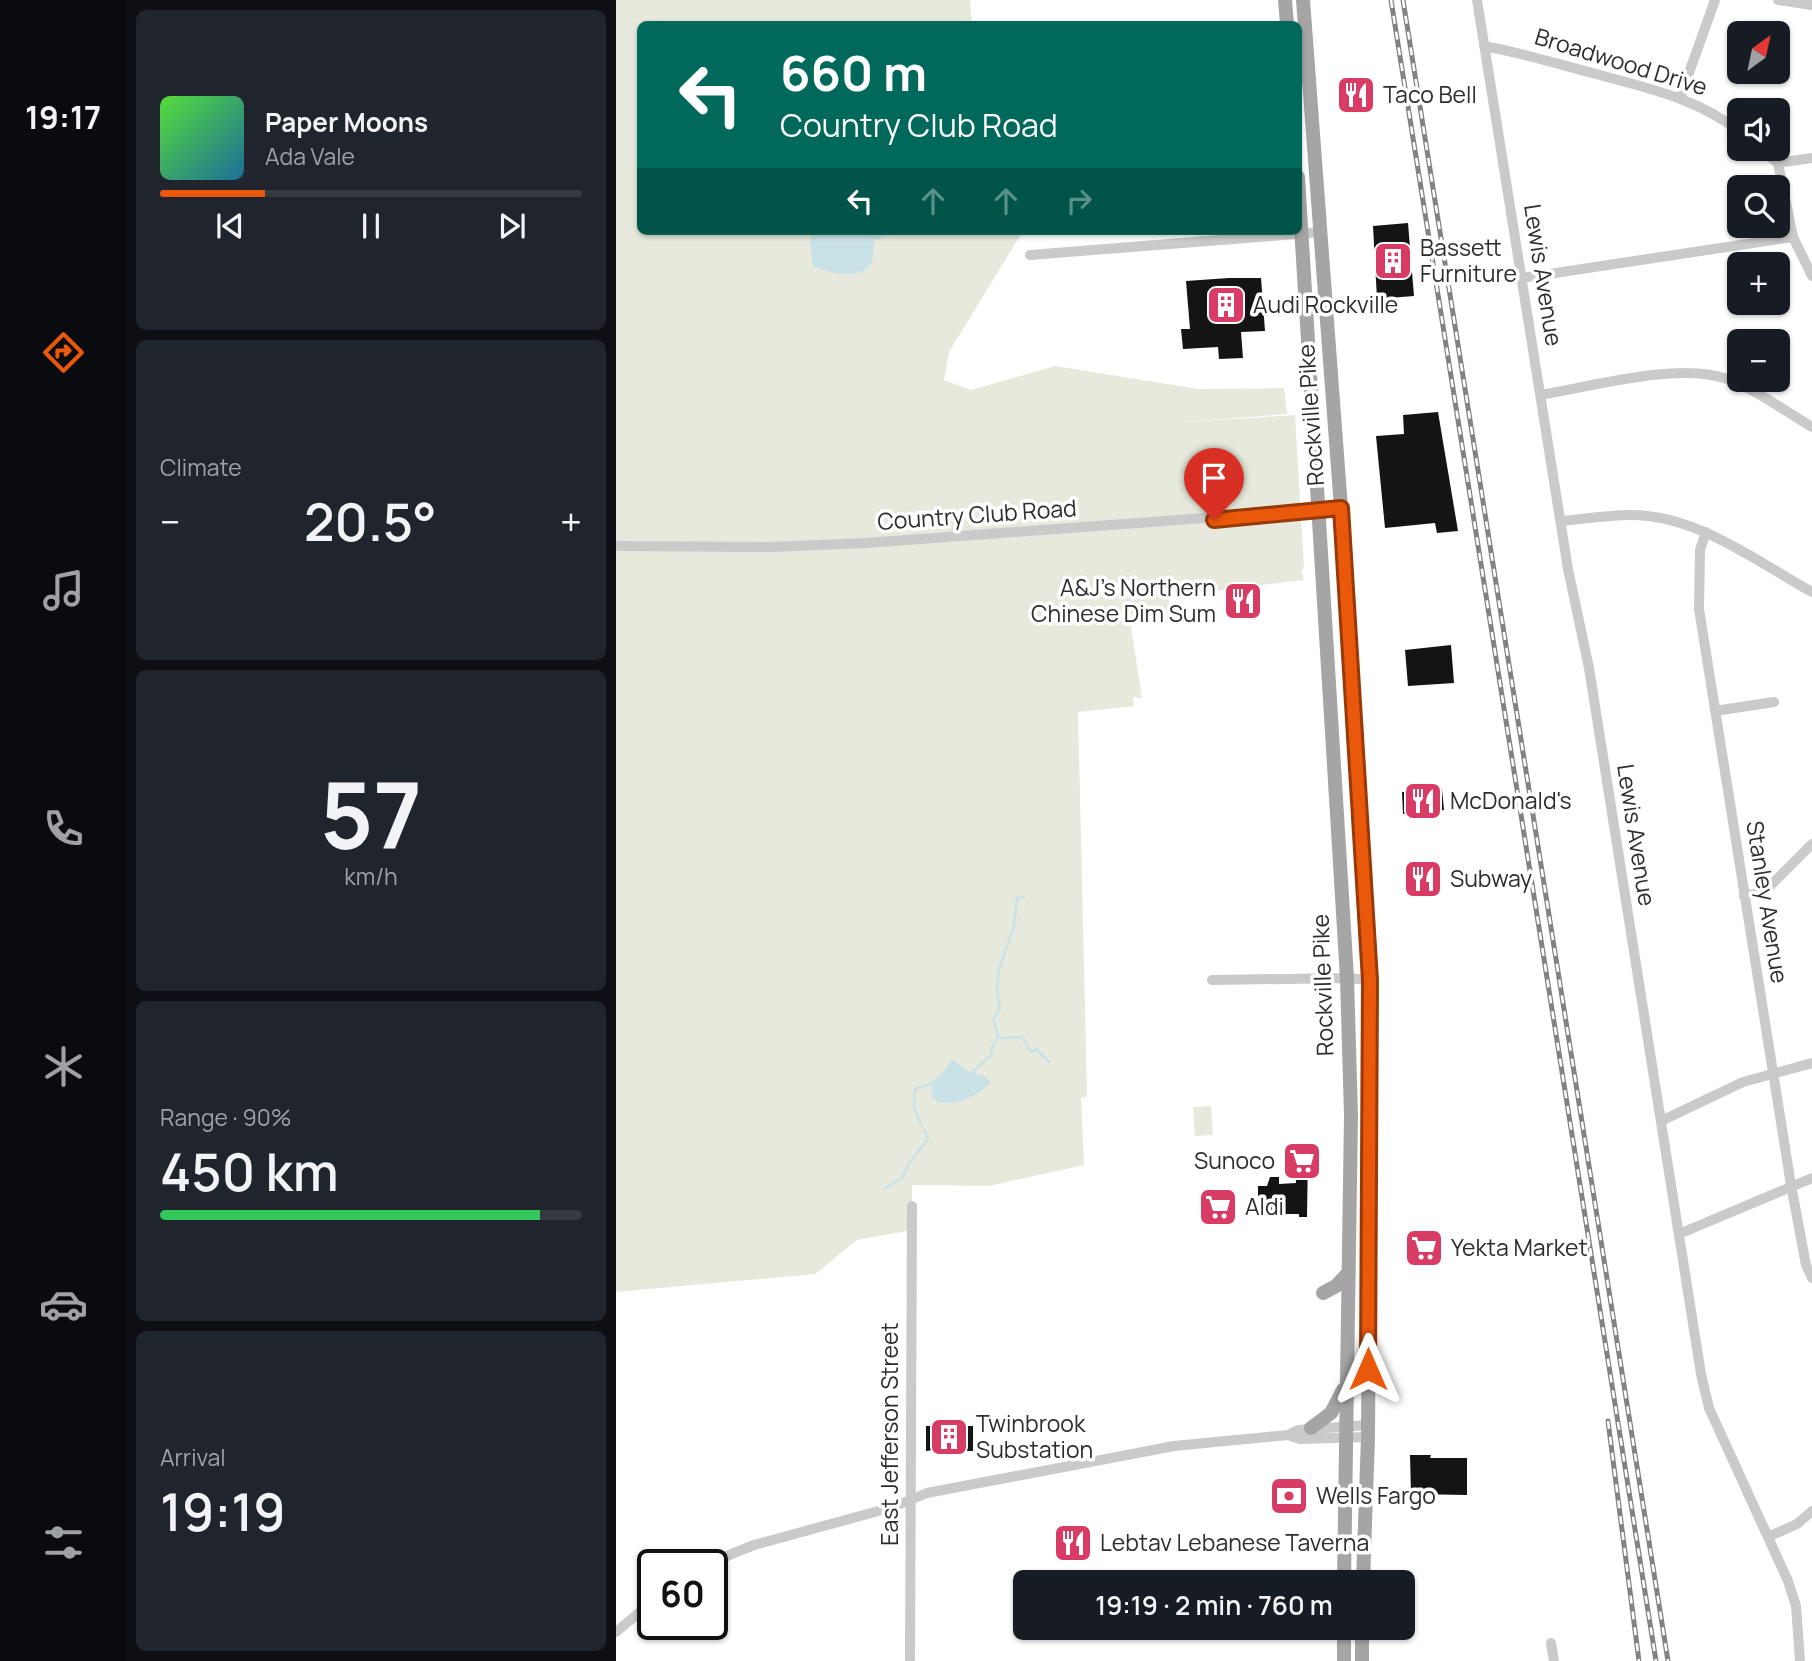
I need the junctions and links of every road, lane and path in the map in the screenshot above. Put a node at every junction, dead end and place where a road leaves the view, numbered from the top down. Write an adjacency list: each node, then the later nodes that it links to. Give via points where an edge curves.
1 (1285, 0): 7 (main road)
2 (1303, 0): 15 (main road, Rockville Pike)
3 (1477, 0): 8 (street, Lewis Avenue)
4 (1715, 0): 9 (street)
5 (1778, 0): 6 (street)
6 (1812, 5)
7 (1287, 21)
8 (1484, 46): 9 (street, Broadwood Drive); 21 (street, Lewis Avenue)
9 (1680, 98): 10 (street, Broadwood Drive)
10 (1727, 122)
11 (1812, 158): 13 (street)
12 (1775, 161): 13 (street)
13 (1778, 163): 18 (street)
14 (1302, 223): 16 (main road, Rockville Pike)
15 (1321, 232): 16 (street); 22 (main road, Rockville Pike)
16 (1303, 234): 23 (main road, Rockville Pike)
17 (1290, 235): 19 (street)
18 (1793, 237): 20 (street); 21 (street)
19 (1030, 255)
20 (1812, 275)
21 (1522, 278): 24 (street, Lewis Avenue)
22 (1330, 373): 23 (main road); 26 (main road, Rockville Pike)
23 (1312, 374): 27 (main road, Rockville Pike)
24 (1541, 395): 25 (street, via 1696,373 1745,386); 28 (street, Lewis Avenue)
25 (1812, 427)
26 (1341, 508): 27 (street, Country Club Road); 38 (main road, Rockville Pike)
27 (1320, 511): 30 (street, Country Club Road, via 866,544); 36 (main road, Rockville Pike)
28 (1561, 521): 29 (street, via 1631,515 1671,520); 41 (street, Lewis Avenue)
29 (1706, 532): 31 (street); 33 (street, Stanley Avenue, via 1700,550 1699,610)
30 (616, 546)
31 (1812, 592)
32 (1774, 702): 33 (street)
33 (1715, 711): 35 (street, Stanley Avenue)
34 (1812, 844): 35 (street, via 1769,887)
35 (1744, 896): 40 (street, Stanley Avenue)
36 (1347, 978): 37 (street); 38 (street); 46 (main road, Rockville Pike)
37 (1212, 980)
38 (1370, 980): 52 (main road, Rockville Pike)
39 (1812, 1063): 40 (street)
40 (1773, 1072): 41 (street); 43 (street, Stanley Avenue)
41 (1661, 1121): 45 (street, Lewis Avenue)
42 (1812, 1178): 43 (street)
43 (1791, 1185): 45 (street); 47 (street, Stanley Avenue)
44 (912, 1206): 54 (street, East Jefferson Street)
45 (1679, 1234): 56 (street, Lewis Avenue, via 1709,1408)
46 (1349, 1272): 48 (main road, Rockville Pike); 48 (main road, via 1323,1293)
47 (1812, 1278)
48 (1347, 1312): 49 (main road, Rockville Pike)
49 (1346, 1382): 50 (main road, via 1331,1413); 51 (main road, Rockville Pike)
50 (1311, 1428): 51 (street); 53 (street)
51 (1345, 1431): 52 (street); 53 (street, via 1300,1439); 58 (main road, Rockville Pike)
52 (1368, 1431): 59 (main road, Rockville Pike)
53 (1288, 1435): 54 (street, via 1174,1446)
54 (911, 1499): 57 (street); 65 (street, East Jefferson Street)
55 (1812, 1511): 56 (street)
56 (1770, 1536): 69 (street, Lewis Avenue, via 1796,1606)
57 (728, 1556)
58 (1344, 1570)
59 (1363, 1570)
60 (637, 1614): 61 (street)
61 (616, 1632)
62 (1344, 1640): 66 (main road)
63 (1362, 1640): 67 (main road)
64 (1551, 1643): 68 (street)
65 (910, 1661)
66 (1344, 1661)
67 (1362, 1661)
68 (1554, 1661)
69 (1800, 1661)

